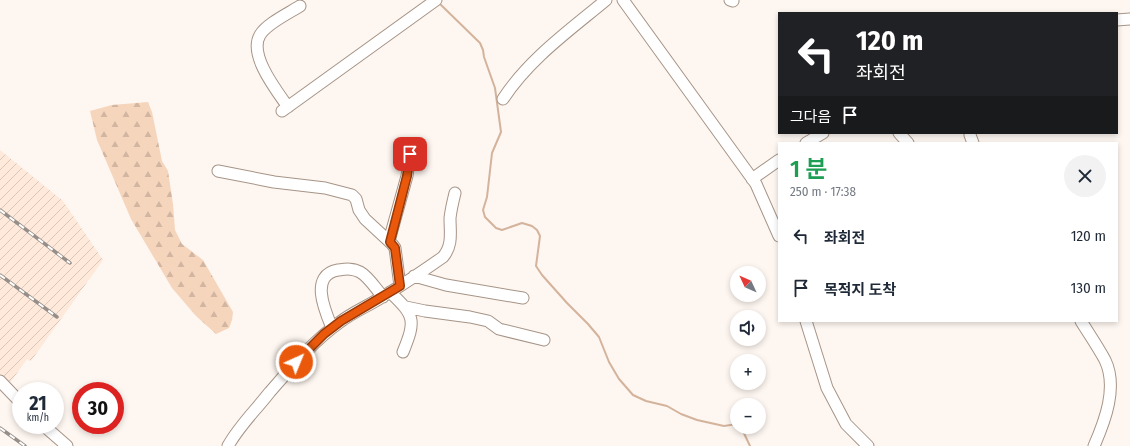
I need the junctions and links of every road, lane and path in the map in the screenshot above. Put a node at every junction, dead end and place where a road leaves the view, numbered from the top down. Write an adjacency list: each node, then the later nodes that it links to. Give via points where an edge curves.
1 (606, 0): 7 (street, via 553,43)
2 (623, 0): 15 (street)
3 (435, 1): 4 (street, via 285,109 262,64 257,44 260,34)
4 (300, 6)
5 (1130, 19): 6 (street)
6 (1118, 20)
7 (503, 99)
8 (821, 134): 10 (street)
9 (900, 134): 11 (street)
10 (808, 142)
11 (907, 142)
12 (410, 154): 18 (street)
13 (778, 161): 15 (street)
14 (218, 171): 18 (street, via 274,182 325,188 352,195 356,198 365,219)
15 (752, 179): 17 (street)
16 (455, 193): 19 (street, via 450,217 451,241 448,251 443,258)
17 (778, 234)
18 (390, 242): 20 (street, via 395,248)
19 (414, 276): 20 (street); 22 (street, via 446,285)
20 (400, 286): 21 (street)
21 (387, 294): 23 (street); 26 (street); 26 (street, via 366,276 353,269 331,272 325,277 322,296)
22 (523, 298)
23 (406, 307): 27 (street, via 470,317 488,322 499,329); 28 (street, via 412,324)
24 (806, 322): 34 (street, via 827,388 846,424)
25 (1082, 322): 35 (street, via 1106,362 1110,385 1108,407)
26 (332, 328): 33 (street, via 288,370)
27 (544, 340)
28 (403, 352)
29 (0, 381): 30 (street)
30 (12, 394)
31 (53, 434): 32 (street)
32 (67, 446)
33 (228, 446)
34 (868, 446)
35 (1094, 446)

